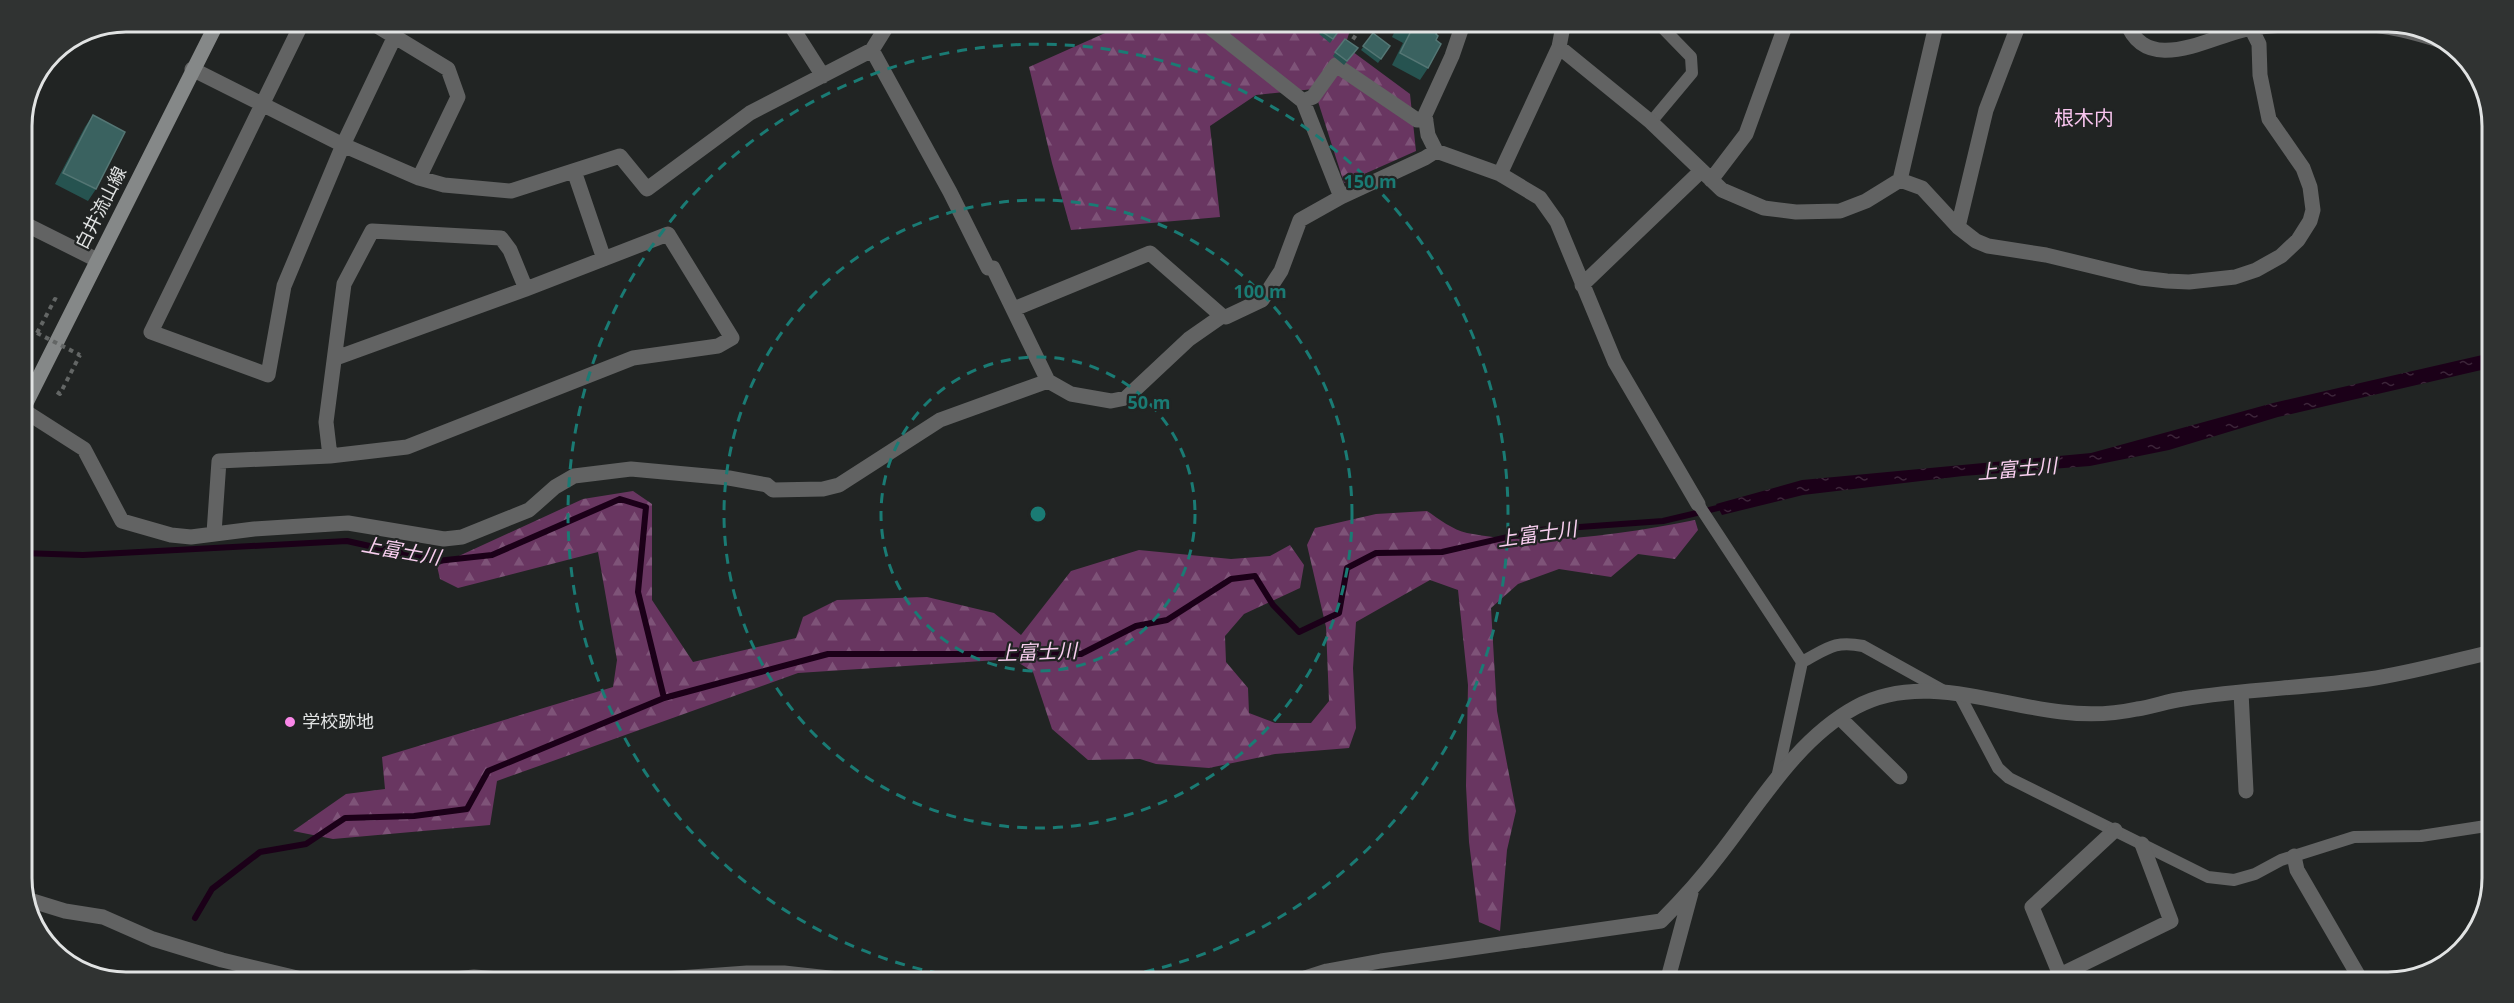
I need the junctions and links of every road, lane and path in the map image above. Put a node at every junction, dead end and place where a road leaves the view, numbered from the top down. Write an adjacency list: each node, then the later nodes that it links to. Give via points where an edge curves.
1 (213, 31): 21 (main road, 白井流山線)
2 (298, 31): 24 (street)
3 (395, 31): 27 (street)
4 (396, 31): 32 (street, via 448,69 458,97)
5 (794, 31): 22 (street)
6 (884, 31): 19 (street)
7 (1215, 31): 23 (street)
8 (1358, 31): 20 (path)
9 (1461, 31): 25 (street)
10 (1562, 31): 18 (street)
11 (1666, 31): 26 (lane, via 1691,57 1692,73)
12 (1783, 31): 31 (street, via 1746,134)
13 (1935, 31): 33 (street)
14 (2016, 31): 35 (street, via 1986,110)
15 (2130, 31): 16 (street, via 2145,46 2163,51 2187,48)
16 (2233, 31)
17 (2252, 31): 35 (street, via 2259,44 2260,75 2269,118 2303,168 2313,210 2298,240 2281,256 2235,277 2167,281 1988,246)
18 (1558, 47): 26 (street); 30 (street)
19 (872, 50): 22 (street); 42 (street, via 951,192 988,268 993,268)
20 (1336, 65): 23 (street, via 1313,97); 25 (street, via 1417,120)
21 (192, 69): 24 (street); 38 (main road, 白井流山線)
22 (823, 76): 29 (street, via 750,112 647,189 620,156)
23 (1303, 101): 34 (street)
24 (262, 104): 27 (street); 27 (street, via 151,332 268,375 284,286)
25 (1426, 120): 28 (street)
26 (1651, 122): 31 (street)
27 (343, 145): 32 (street)
28 (1436, 151): 30 (street); 34 (street)
29 (574, 171): 32 (street, via 511,191 444,185); 37 (street)
30 (1500, 174): 39 (street, via 1540,198 1557,222)
31 (1706, 175): 33 (street, via 1734,196 1764,208 1829,213 1866,201); 39 (street)
32 (419, 178)
33 (1900, 180): 35 (street, via 1922,188)
34 (1341, 197): 43 (street, via 1300,220 1281,271 1262,300)
35 (1958, 226)
36 (31, 227): 38 (street)
37 (604, 259): 40 (street); 49 (street, via 668,234 732,338 718,346 633,357 407,447)
38 (97, 260): 46 (main road, 白井流山線)
39 (1582, 285): 50 (street, via 1615,362)
40 (526, 289): 44 (street); 44 (street, via 501,238 372,231 344,284)
41 (55, 299): 47 (path, bridge, via 37,333 80,355 60,394)
42 (1014, 309): 43 (street, via 1150,253); 45 (street)
43 (1222, 316): 45 (street, via 1189,339 1126,398 1111,401 1071,394)
44 (336, 358): 49 (street, via 326,422)
45 (1048, 381): 51 (street, via 940,420 838,484 823,489 773,490 767,485 729,478 631,469 574,477 555,487 529,510 462,537 444,539 348,523)
46 (31, 392)
47 (57, 392)
48 (31, 417): 51 (street, via 84,449 122,520 171,535)
49 (330, 456): 51 (street, via 219,461)
50 (1698, 504): 53 (lane)
51 (214, 533)
52 (2482, 654): 54 (street, via 2368,679)
53 (1802, 662): 55 (lane, via 1837,644 1863,646); 58 (lane)
54 (2241, 692): 55 (street, via 2182,699 2136,710 2085,713); 59 (street)
55 (1953, 694): 56 (street, via 1880,697); 61 (lane, via 1998,768 2009,778)
56 (1840, 718): 57 (street); 58 (street, via 1806,746)
57 (1900, 777)
58 (1777, 779): 64 (street)
59 (2246, 791)
60 (2482, 827): 63 (lane, via 2421,836 2355,837)
61 (2115, 830): 62 (lane); 69 (street, via 2032,907)
62 (2142, 844): 63 (lane, via 2208,877 2234,880); 70 (street, via 2171,921)
63 (2294, 856): 71 (street, via 2296,870)
64 (1692, 890): 67 (street, via 1661,921); 68 (street)
65 (34, 900): 66 (street, via 65,911 103,917 153,939)
66 (272, 972)
67 (1324, 972)
68 (1670, 972)
69 (2059, 972)
70 (2066, 972)
71 (2356, 972)

